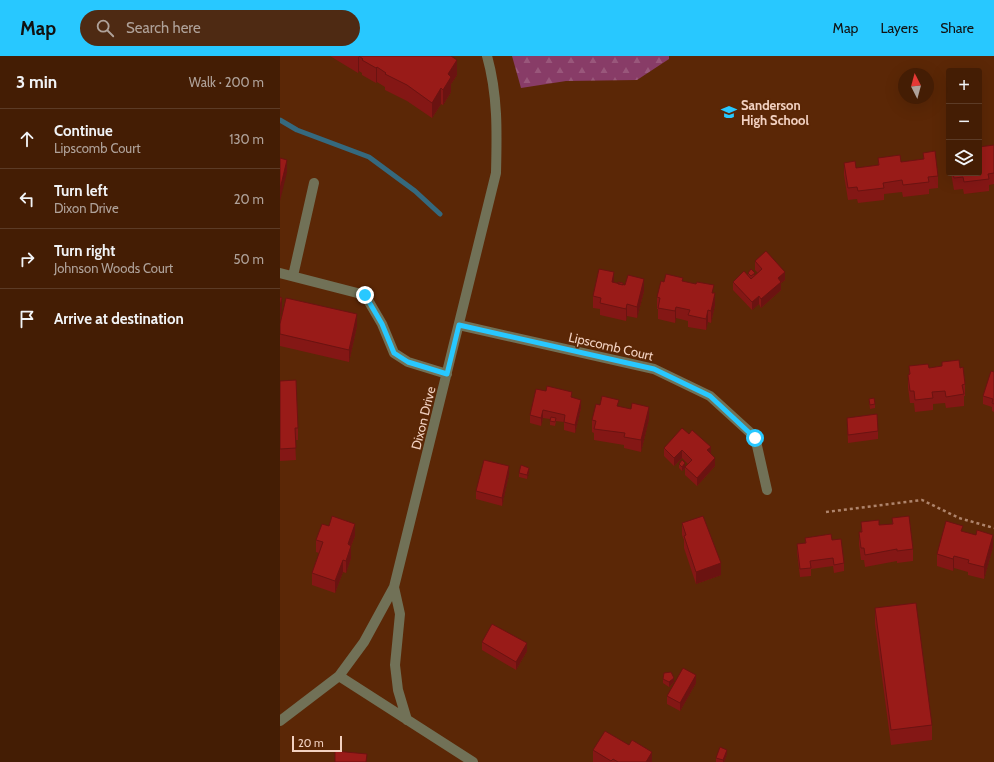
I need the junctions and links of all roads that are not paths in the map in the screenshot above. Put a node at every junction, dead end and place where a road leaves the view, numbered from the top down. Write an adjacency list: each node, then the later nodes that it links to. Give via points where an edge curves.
1 (487, 56): 5 (street, Dixon Drive, via 496,98 496,173)
2 (314, 183): 4 (street)
3 (280, 273): 4 (street)
4 (293, 276): 6 (street, via 365,295 382,324 394,353 408,362)
5 (459, 325): 6 (street, Dixon Drive); 7 (street, Lipscomb Court, via 654,369 710,396 755,438)
6 (447, 374): 8 (street, Dixon Drive)
7 (767, 490)
8 (394, 587): 9 (street, Dixon Drive, via 364,642); 11 (street, via 400,614 395,665 398,690)
9 (338, 676): 10 (street, Dixon Drive); 11 (street)
10 (280, 720)
11 (407, 720): 12 (street)
12 (473, 762)

